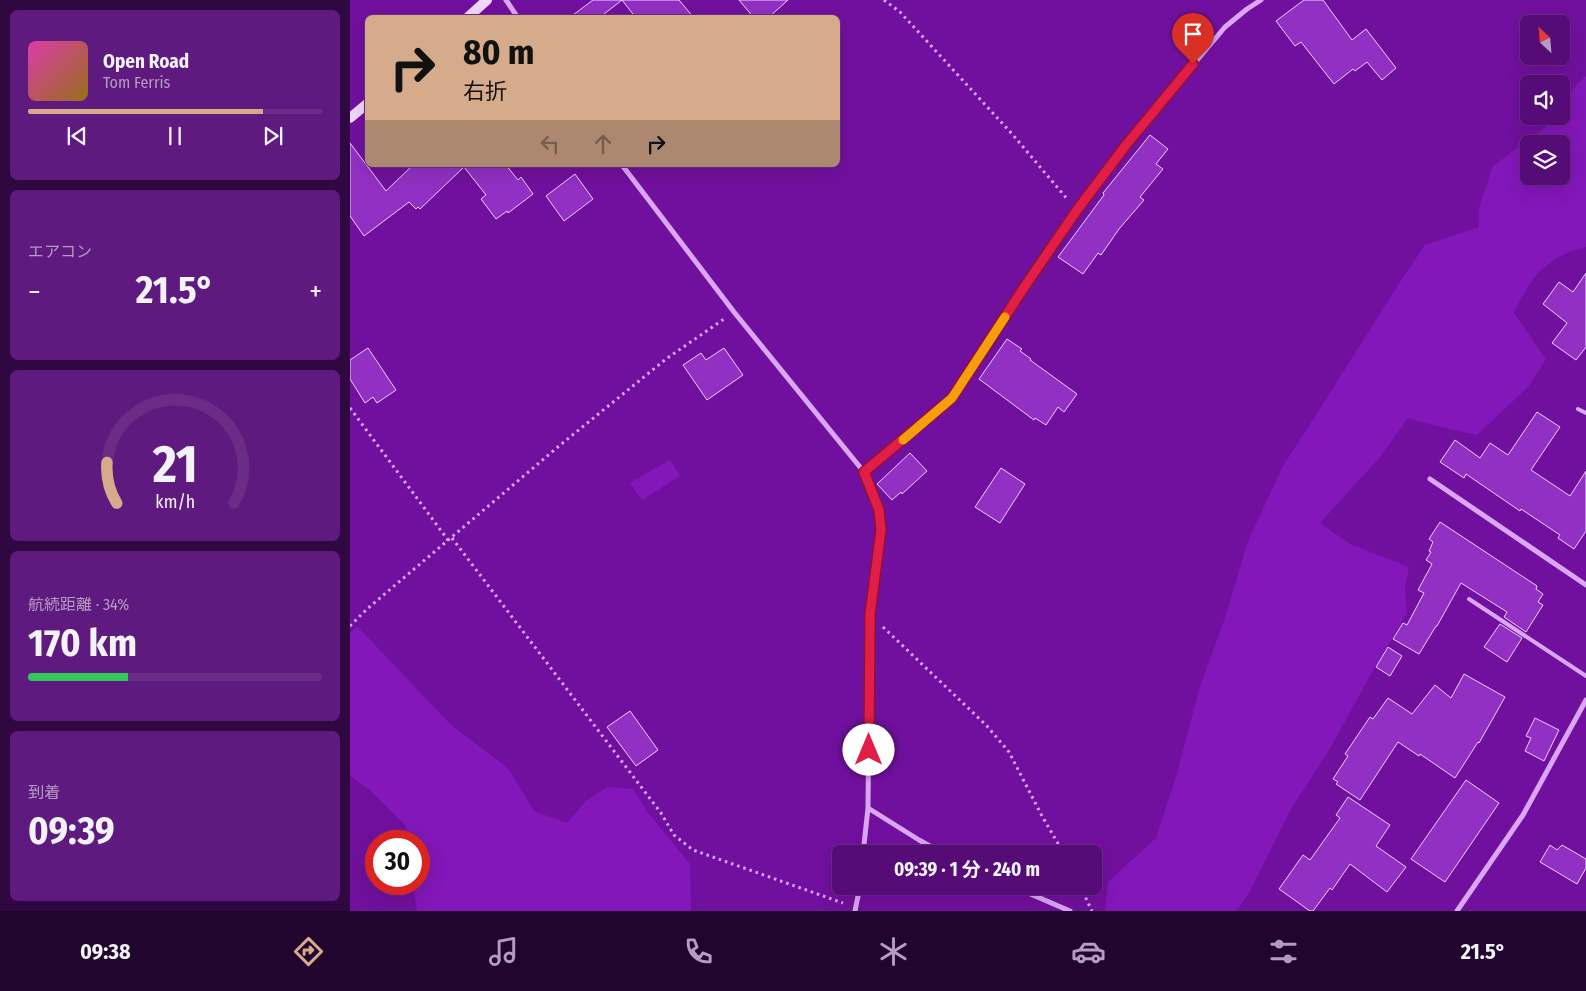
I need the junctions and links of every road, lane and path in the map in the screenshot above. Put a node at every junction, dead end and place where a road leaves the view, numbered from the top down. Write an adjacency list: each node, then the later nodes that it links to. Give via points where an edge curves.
1 (487, 0): 5 (street)
2 (506, 0): 6 (street)
3 (884, 0): 10 (path, via 900,12 1000,120)
4 (1261, 0): 10 (street, via 1226,27 1126,145)
5 (470, 15)
6 (516, 15)
7 (365, 106): 8 (street)
8 (350, 118)
9 (624, 167): 11 (street)
10 (1077, 210): 15 (street, via 952,398)
11 (734, 312): 15 (street); 17 (path, via 666,359)
12 (350, 408): 17 (path)
13 (1578, 409): 14 (lane)
14 (1586, 413)
15 (864, 472): 20 (street, via 879,510 881,530)
16 (1430, 479): 18 (street)
17 (450, 539): 21 (path); 31 (path, via 674,835 693,850)
18 (1586, 585)
19 (1469, 600): 22 (lane)
20 (870, 614): 24 (street); 27 (path, via 1009,752)
21 (350, 626)
22 (1586, 676)
23 (1586, 700): 34 (street, via 1523,815)
24 (868, 808): 25 (street); 26 (street)
25 (864, 845)
26 (928, 845)
27 (1059, 845)
28 (858, 895): 31 (street)
29 (1033, 895): 32 (street)
30 (1084, 895): 33 (path)
31 (855, 909)
32 (1070, 911)
33 (1092, 911)
34 (1457, 911)

